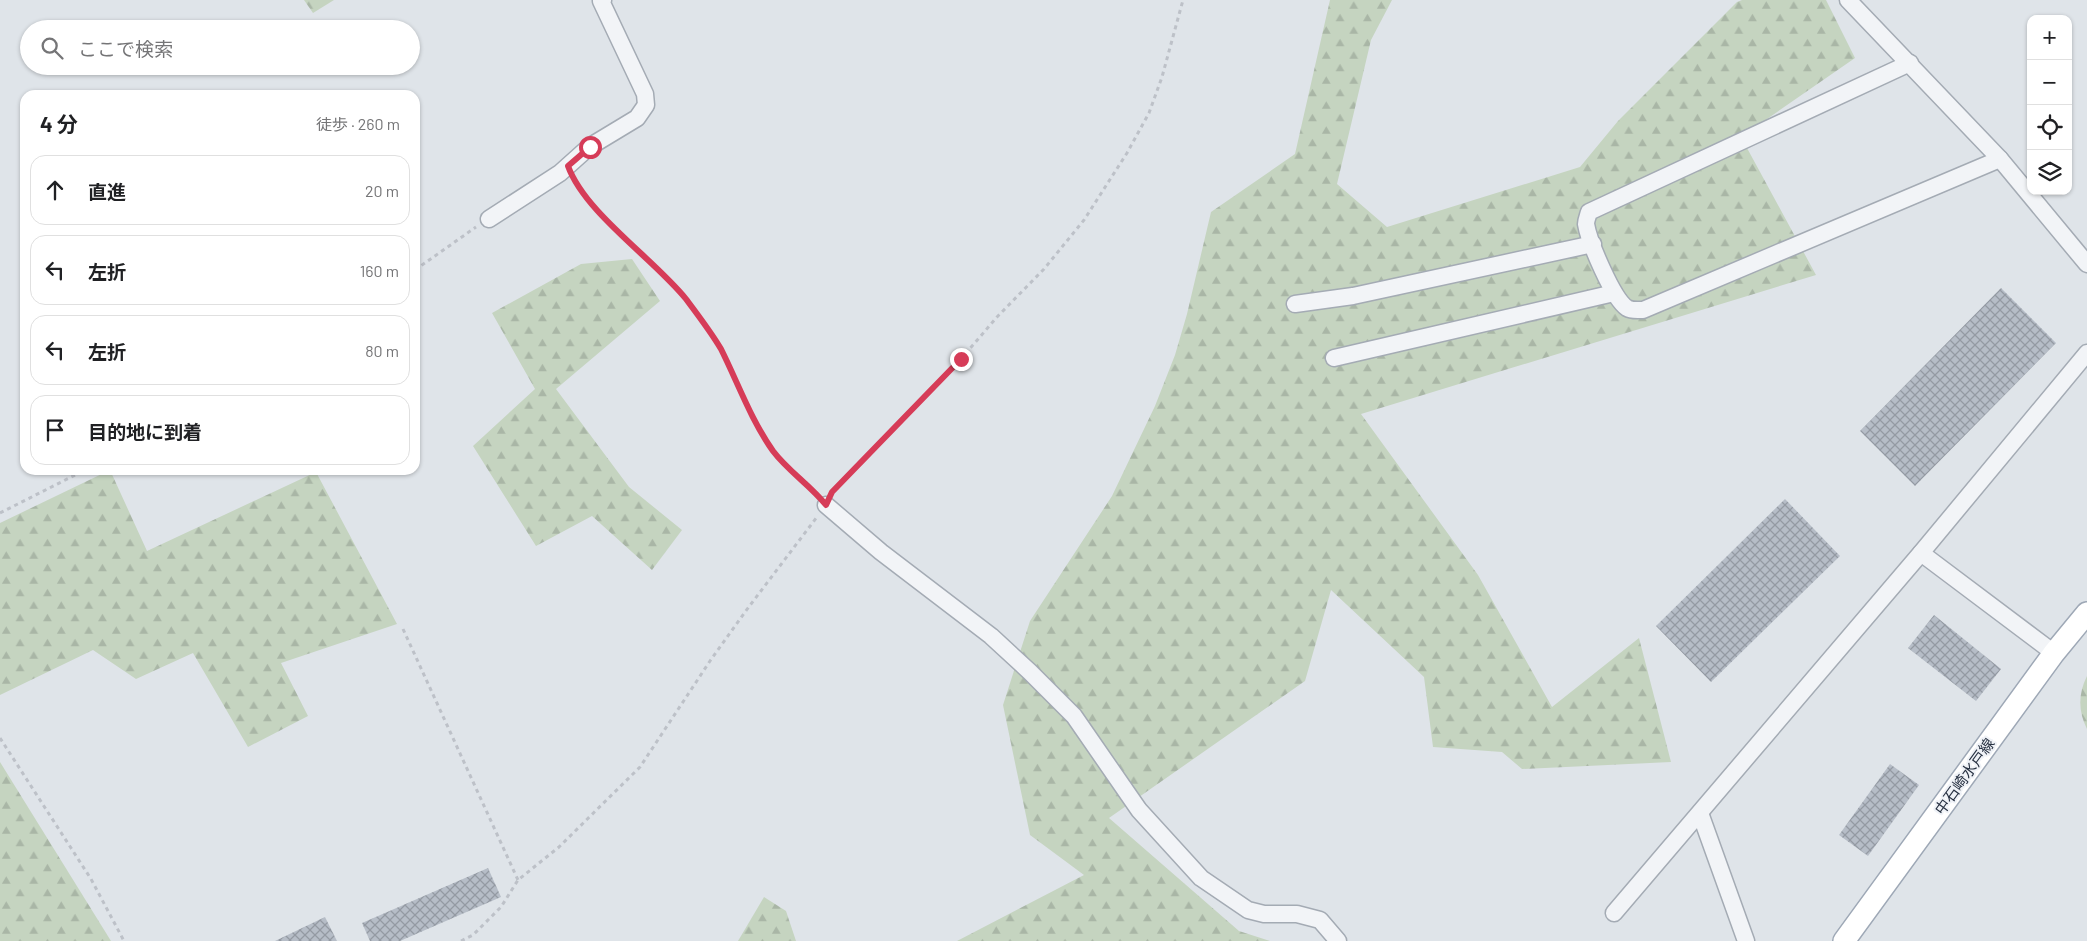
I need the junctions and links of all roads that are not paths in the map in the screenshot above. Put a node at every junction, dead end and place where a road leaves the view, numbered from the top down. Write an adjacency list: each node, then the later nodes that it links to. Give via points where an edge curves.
1 (603, 0): 5 (street, via 645,94 646,105 637,118 590,147 568,166)
2 (1848, 0): 3 (street)
3 (1910, 63): 4 (street); 6 (street, via 1589,212 1586,222)
4 (2000, 159): 7 (street); 8 (street, via 1643,310 1630,310)
5 (489, 219)
6 (1592, 244): 8 (street); 9 (street, via 1353,296)
7 (2087, 264)
8 (1614, 293): 11 (street)
9 (1295, 304)
10 (2087, 353): 13 (street)
11 (1334, 358)
12 (826, 505): 18 (street, via 881,552 991,636 1030,672 1074,716 1139,810 1201,878 1248,910 1264,914 1297,914 1320,920)
13 (1921, 553): 15 (street); 16 (street)
14 (2087, 613): 15 (main road, 中石崎水戸線)
15 (2054, 653): 20 (main road, 中石崎水戸線)
16 (1700, 813): 17 (street); 19 (street)
17 (1614, 913)
18 (1338, 941)
19 (1746, 941)
20 (1844, 941)

